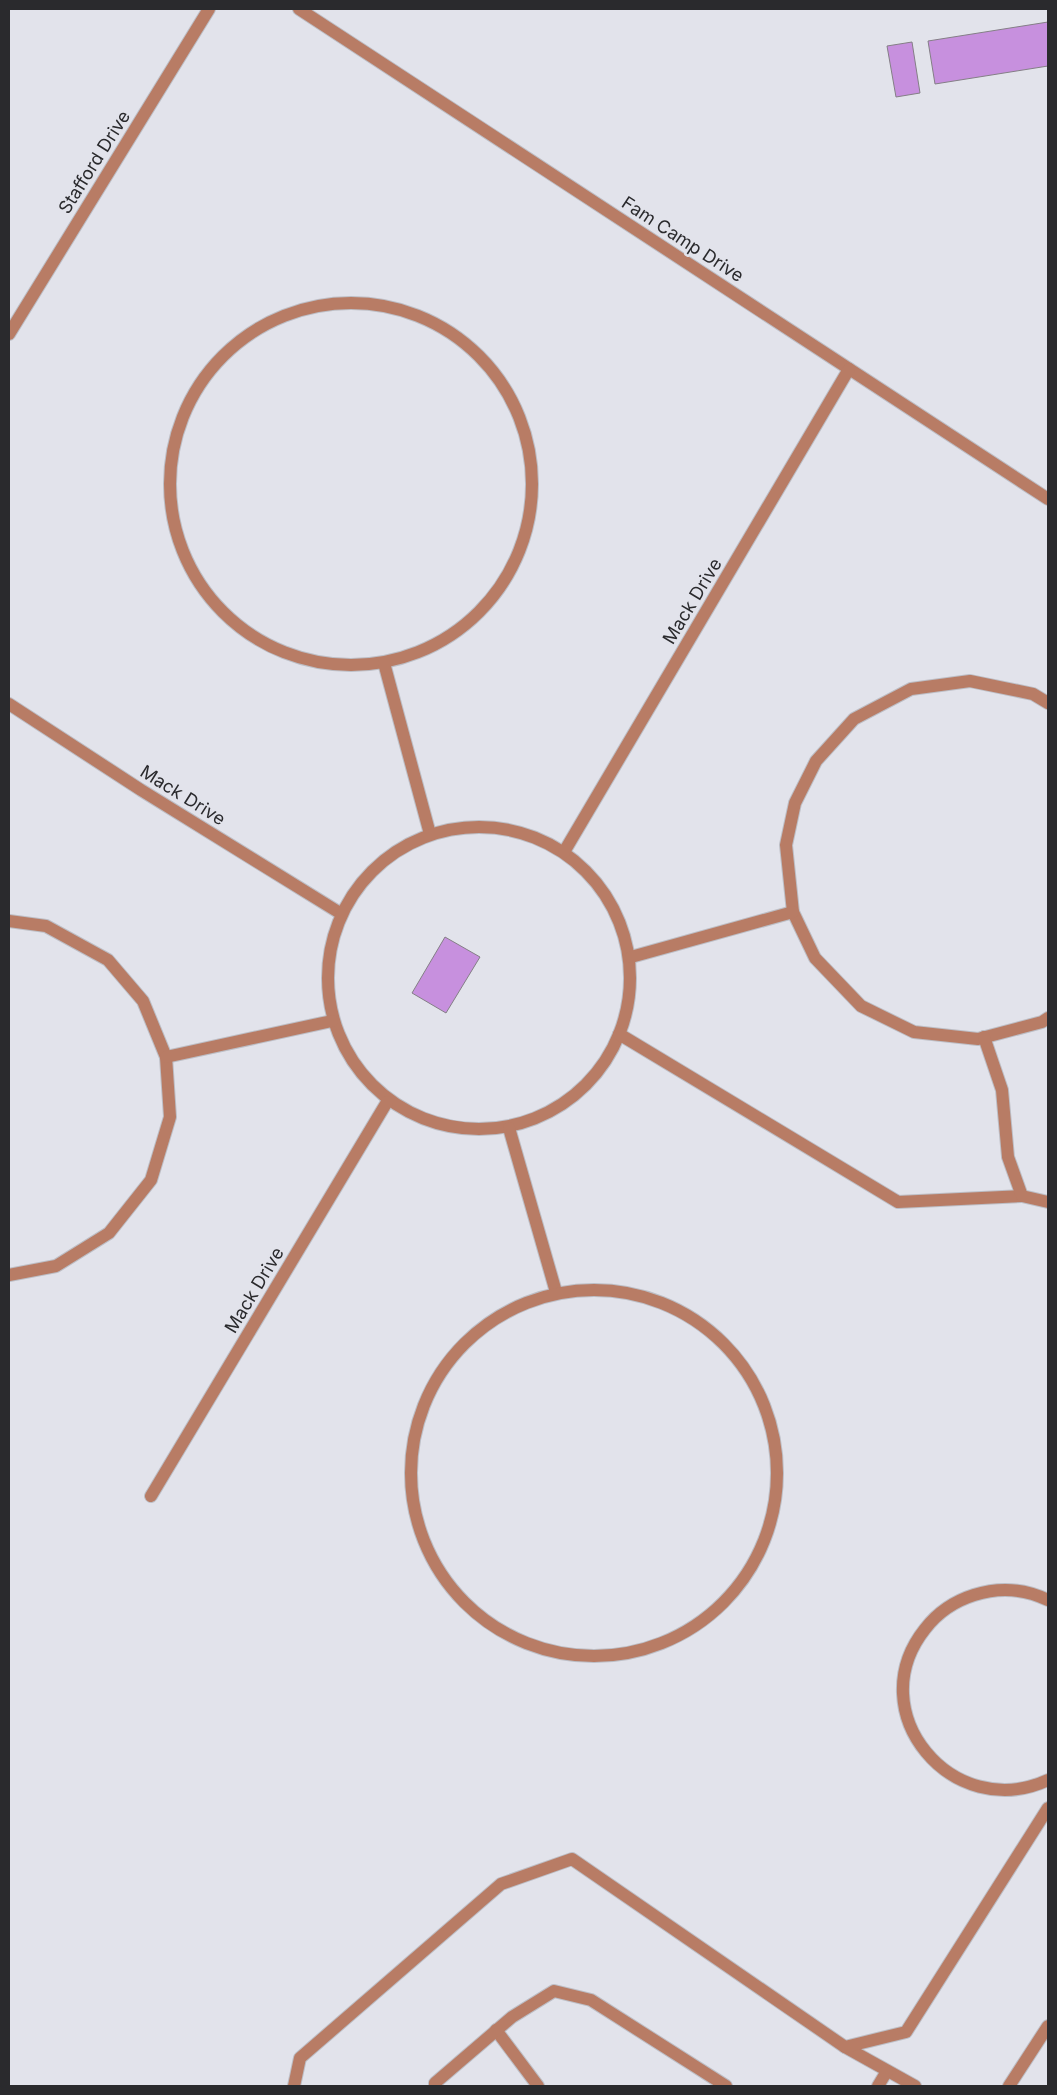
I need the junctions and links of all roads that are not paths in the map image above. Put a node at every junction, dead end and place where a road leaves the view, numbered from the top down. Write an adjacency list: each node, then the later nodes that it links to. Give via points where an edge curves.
1 (210, 9): 3 (street, Stafford Drive)
2 (299, 9): 4 (street, Fam Camp Drive)
3 (9, 334)
4 (849, 369): 5 (street, Fam Camp Drive); 10 (street, Mack Drive)
5 (1048, 499)
6 (384, 663): 6 (street, via 443,641 490,602 522,548 531,516 528,436 502,380 459,336 382,303 307,306 231,344 185,403 166,492 190,575 246,634 316,663); 9 (street)
7 (9, 704): 12 (street, Mack Drive)
8 (1048, 704): 11 (street, via 1033,694 970,681 911,689 854,719 816,761 795,802 786,845)
9 (430, 834): 10 (street, via 463,826 516,830); 12 (street, via 383,860)
10 (564, 852): 14 (street, via 614,907)
11 (793, 912): 14 (street); 18 (street, via 815,958 861,1006 914,1032)
12 (340, 913): 16 (street, via 326,964)
13 (9, 921): 19 (street, via 46,926 108,960 143,1001)
14 (631, 957): 17 (street, via 626,1020)
15 (1048, 1018): 18 (street)
16 (332, 1021): 19 (street); 20 (street, via 355,1069)
17 (620, 1034): 21 (street, via 603,1068 558,1109); 22 (street, via 898,1202)
18 (984, 1037): 22 (street, via 1002,1090 1008,1157)
19 (166, 1057): 24 (street, via 170,1117 151,1180 109,1234 56,1266)
20 (388, 1102): 21 (street, via 435,1125); 26 (street, Mack Drive)
21 (509, 1128): 25 (street)
22 (1022, 1196): 23 (street)
23 (1048, 1202)
24 (9, 1275)
25 (556, 1292): 25 (street, via 511,1307 455,1350 414,1427 413,1513 443,1581 509,1636 559,1654 612,1656 663,1643 718,1609 760,1554 778,1491 772,1421 734,1352 664,1302 600,1288)
26 (151, 1496)
27 (1048, 1600): 28 (street, via 1022,1591 1002,1590 964,1598 946,1608 927,1626 910,1654 903,1693 912,1732 922,1749 952,1776 989,1790 1028,1788)
28 (1048, 1780)
29 (1048, 1808): 32 (street, via 906,2032)
30 (1048, 2026): 40 (street)
31 (496, 2030): 35 (street); 36 (street); 37 (street, via 512,2016 554,1991 591,2000)
32 (845, 2047): 33 (street); 34 (street, via 572,1859 501,1884 300,2058)
33 (888, 2071): 38 (street); 39 (street)
34 (294, 2086)
35 (435, 2086)
36 (538, 2086)
37 (726, 2086)
38 (878, 2086)
39 (915, 2086)
40 (1008, 2086)

